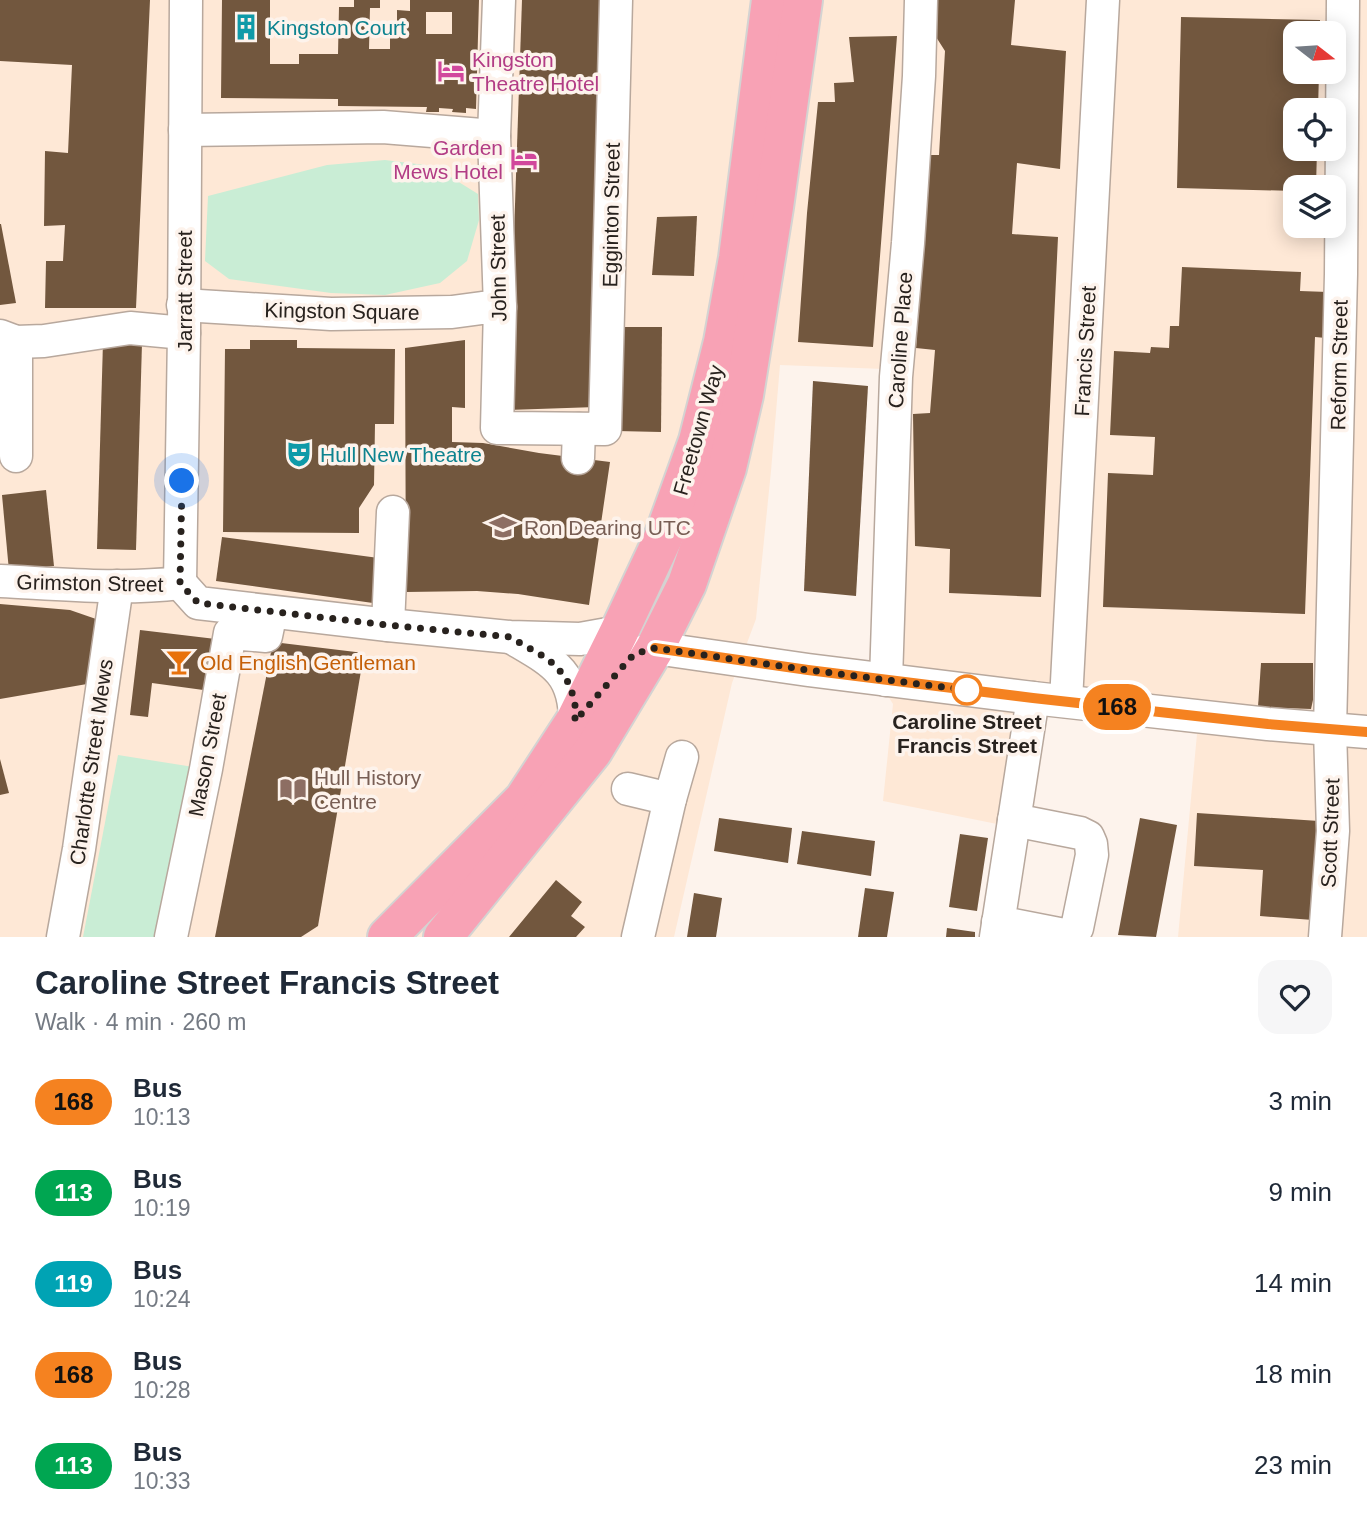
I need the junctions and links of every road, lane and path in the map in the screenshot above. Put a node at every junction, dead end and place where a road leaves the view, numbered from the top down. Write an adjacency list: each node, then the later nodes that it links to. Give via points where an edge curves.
1 (186, 0): 9 (street, Jarratt Street)
2 (499, 0): 10 (street, John Street)
3 (616, 0): 14 (street, Egginton Street)
4 (771, 0): 22 (highway, Freetown Way, via 723,342 681,491)
5 (803, 0): 24 (highway, Freetown Way, via 774,207 733,444 687,584)
6 (921, 0): 25 (street, Caroline Place, via 896,377)
7 (1103, 0): 27 (street, Francis Street)
8 (1343, 0): 29 (street, Reform Street)
9 (185, 130): 10 (street, via 383,127); 12 (street, Jarratt Street)
10 (494, 136): 11 (street, John Street)
11 (500, 307): 12 (street, Kingston Square); 14 (street, John Street, via 497,428)
12 (184, 319): 13 (street, Kingston Square, via 44,341); 18 (street, Jarratt Street)
13 (8, 339): 15 (street)
14 (587, 438)
15 (16, 456)
16 (393, 512): 21 (street)
17 (0, 581): 19 (street, Grimston Street)
18 (180, 583): 19 (street, Grimston Street); 20 (street, via 198,603)
19 (117, 586): 37 (street, Charlotte Street Mews)
20 (271, 612): 21 (street); 38 (street, Mason Street, via 266,636 230,633)
21 (388, 625): 23 (street)
22 (619, 632): 23 (street, via 580,639); 28 (highway, Freetown Way)
23 (510, 637): 28 (street, via 560,671 570,685)
24 (655, 648): 25 (street); 28 (street, via 634,654); 40 (highway, Freetown Way, via 593,751)
25 (886, 680): 26 (street)
26 (1033, 698): 27 (street); 34 (street)
27 (1066, 701): 29 (street)
28 (575, 721): 39 (highway, Freetown Way, via 524,799)
29 (1331, 730): 30 (street); 42 (street, Scott Street, via 1334,831)
30 (1367, 732)
31 (682, 757): 33 (street)
32 (628, 789): 33 (street)
33 (670, 800): 41 (street)
34 (1014, 820): 35 (street); 36 (street, via 1088,837 1092,855)
35 (997, 930): 36 (street)
36 (1073, 935)
37 (64, 937)
38 (171, 937)
39 (387, 937)
40 (443, 937)
41 (638, 937)
42 (1325, 937)

